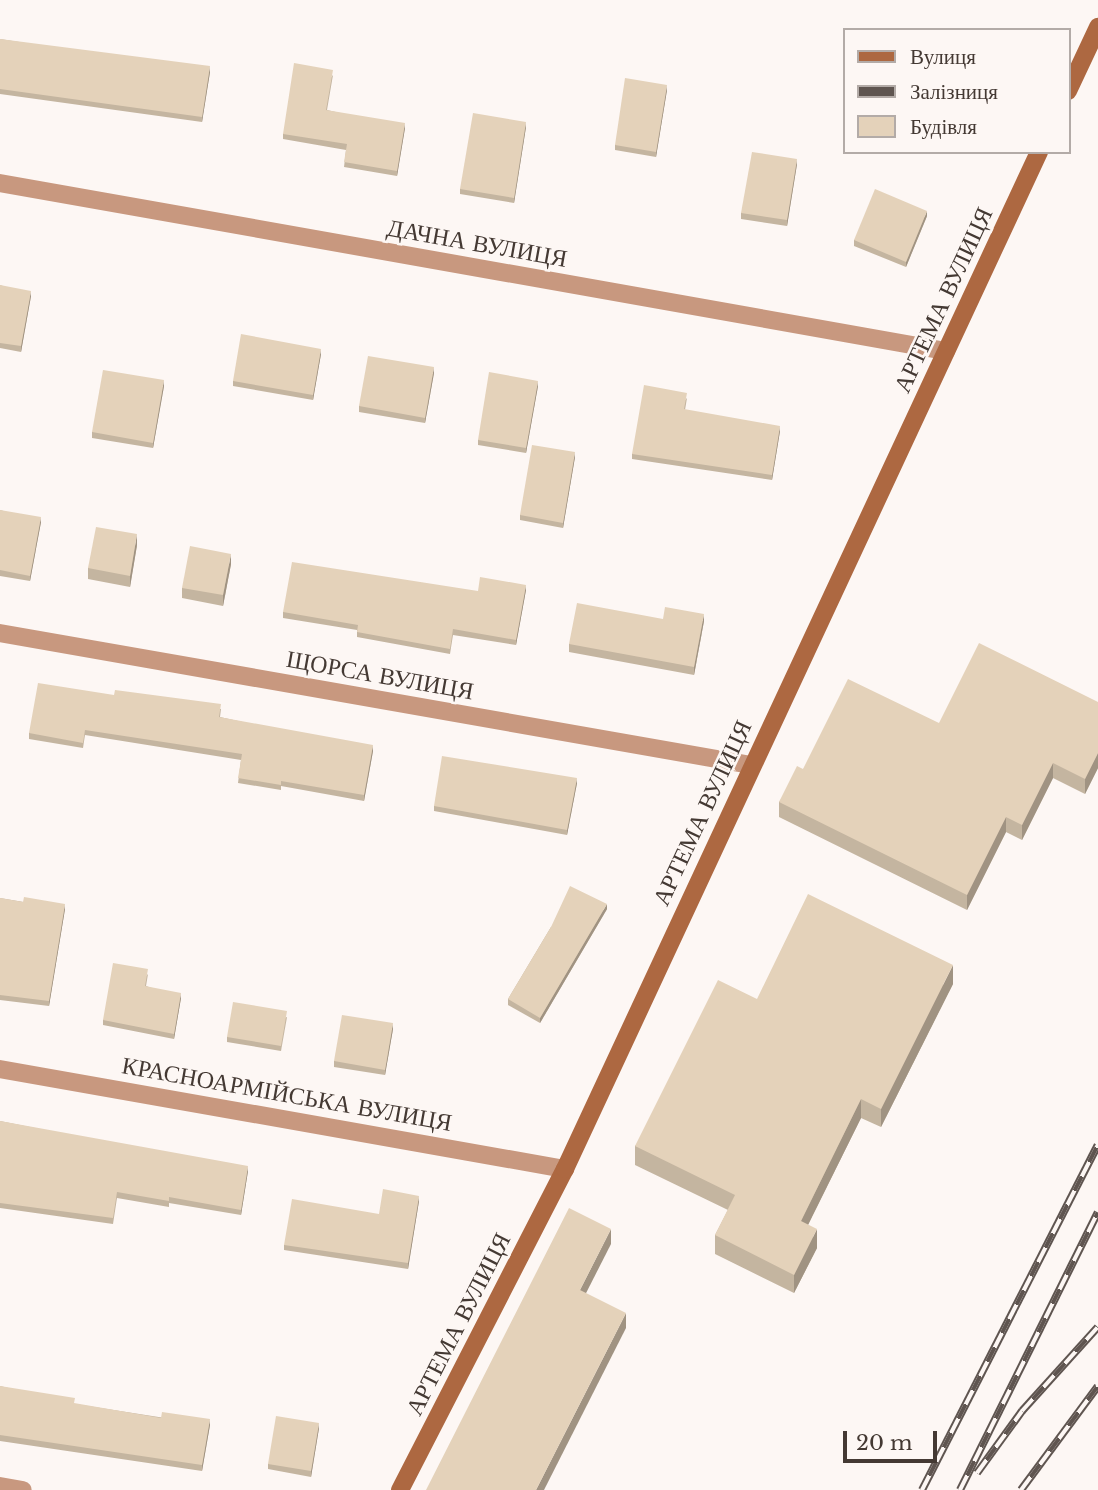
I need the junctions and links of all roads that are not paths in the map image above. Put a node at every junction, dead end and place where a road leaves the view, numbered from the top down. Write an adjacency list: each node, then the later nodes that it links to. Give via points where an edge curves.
1 (1098, 27): 2 (main road)
2 (1070, 86)
3 (1038, 154): 5 (main road, АРТЕМА ВУЛИЦЯ)
4 (0, 183): 5 (street, ДАЧНА ВУЛИЦЯ)
5 (946, 351): 7 (main road, АРТЕМА ВУЛИЦЯ)
6 (0, 633): 7 (street, ЩОРСА ВУЛИЦЯ)
7 (751, 765): 9 (main road, АРТЕМА ВУЛИЦЯ)
8 (0, 1069): 9 (street, КРАСНОАРМІЙСЬКА ВУЛИЦЯ)
9 (565, 1169): 12 (main road, АРТЕМА ВУЛИЦЯ)
10 (0, 1486): 11 (street)
11 (23, 1490)
12 (400, 1490)

